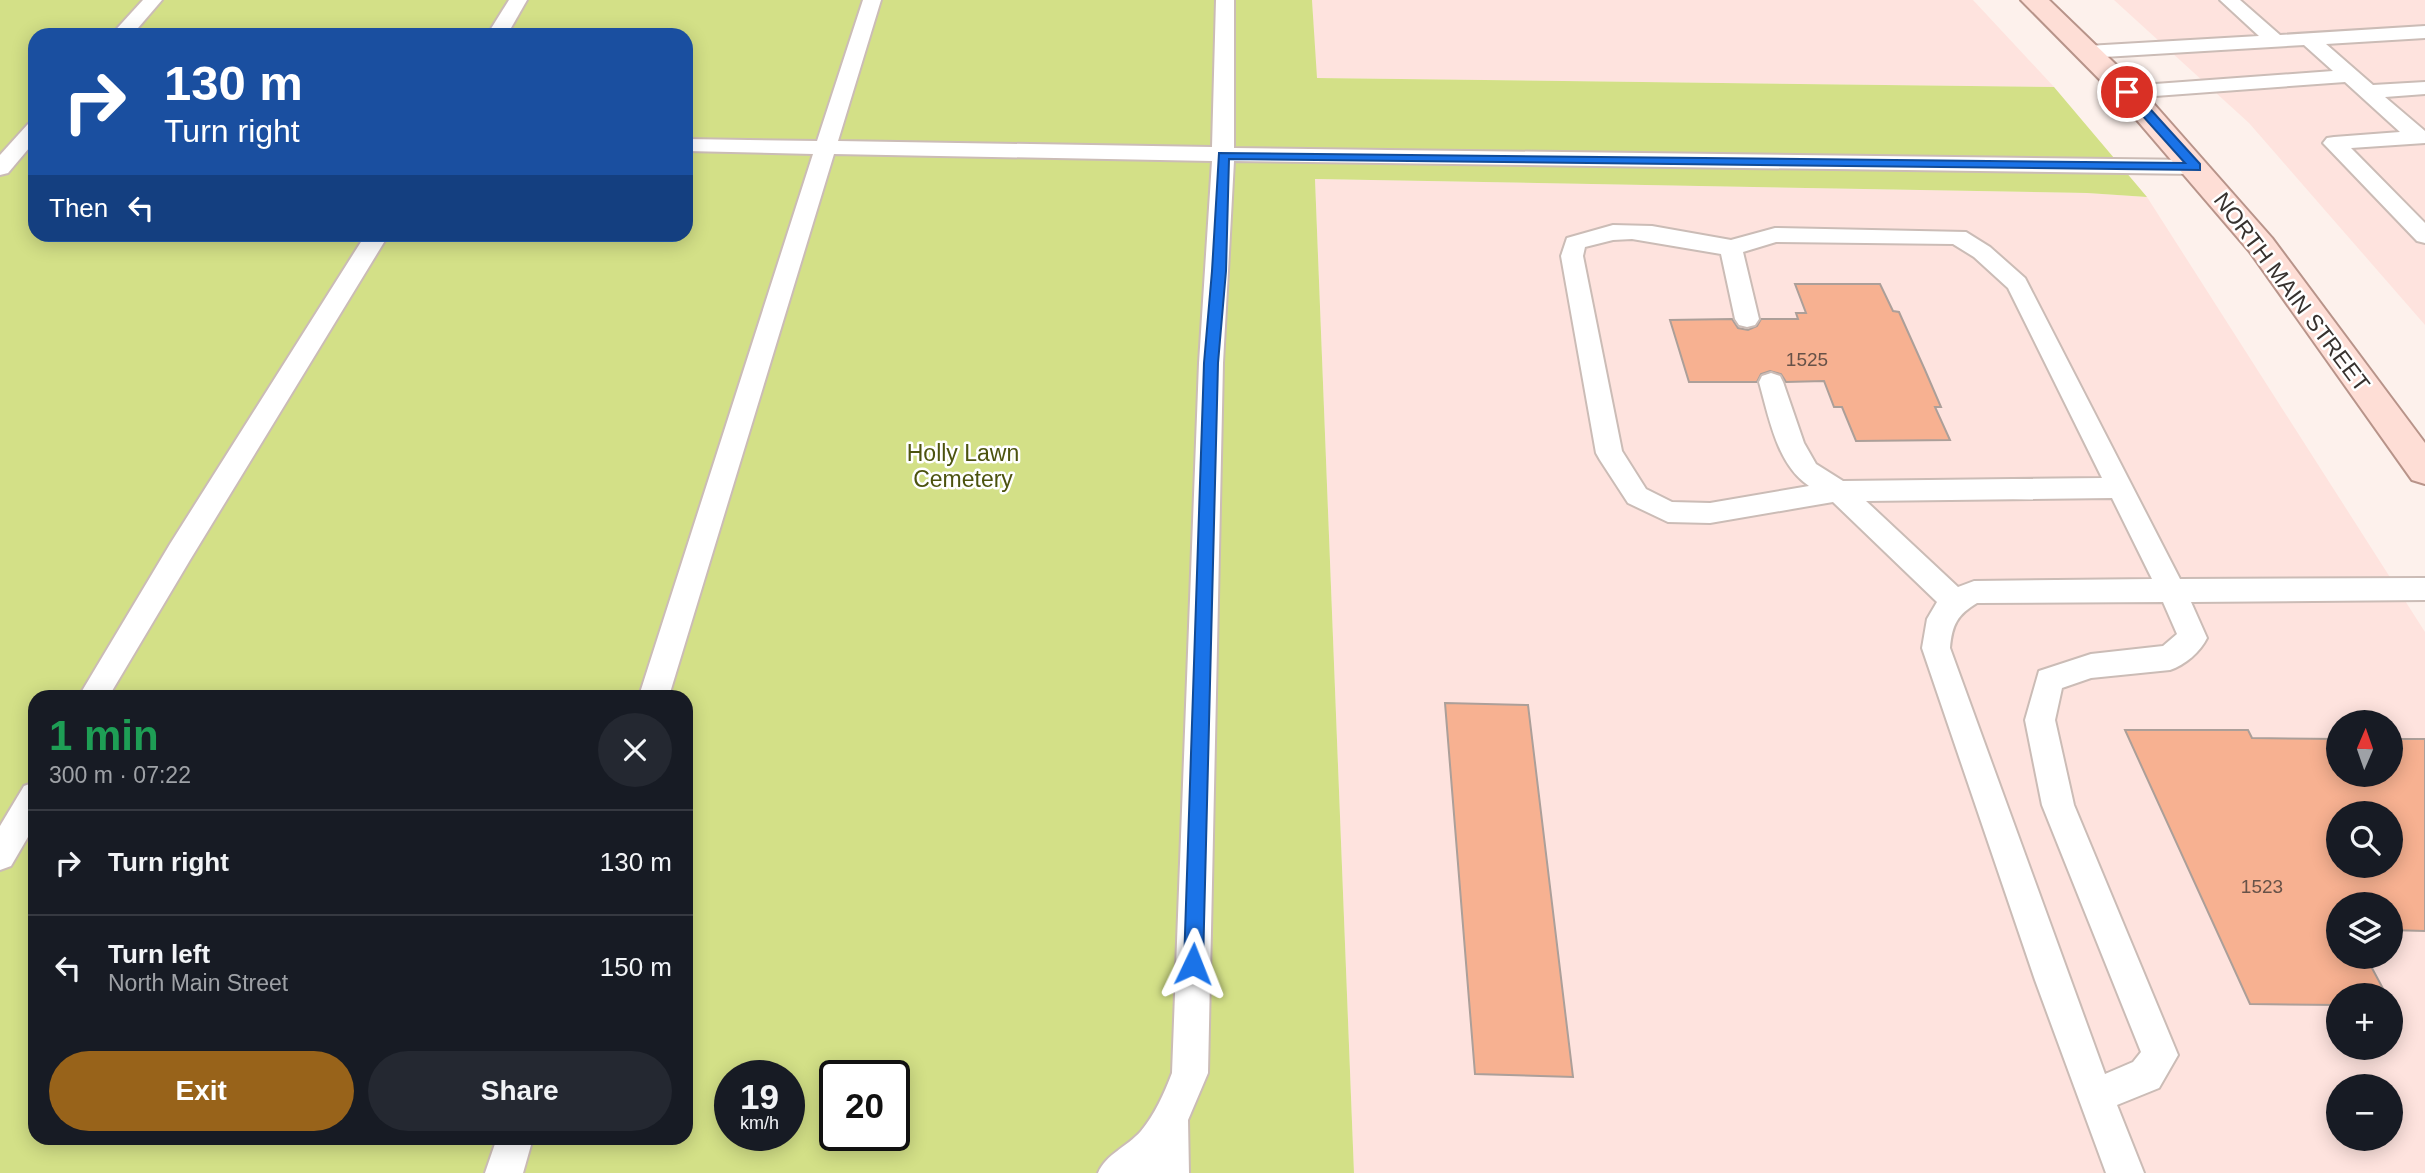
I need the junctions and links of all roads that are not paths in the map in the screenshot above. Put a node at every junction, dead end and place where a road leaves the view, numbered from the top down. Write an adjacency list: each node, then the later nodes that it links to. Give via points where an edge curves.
1 (153, 0): 7 (lane)
2 (518, 0): 8 (lane)
3 (872, 0): 22 (lane)
4 (1225, 0): 23 (lane)
5 (2034, 0): 12 (main road, NORTH MAIN STREET)
6 (2229, 0): 11 (lane)
7 (127, 28)
8 (501, 28)
9 (2425, 32): 10 (lane)
10 (2309, 39): 11 (lane); 13 (lane)
11 (2277, 42): 12 (lane)
12 (2087, 52): 15 (main road, NORTH MAIN STREET)
13 (2349, 76): 15 (lane); 16 (lane)
14 (2425, 88): 16 (lane)
15 (2127, 92): 24 (main road, NORTH MAIN STREET)
16 (2367, 92): 18 (lane)
17 (28, 135): 19 (lane)
18 (2422, 137): 26 (lane, via 2334,143)
19 (0, 138)
20 (28, 139): 25 (lane)
21 (693, 145): 22 (lane)
22 (827, 147): 23 (lane); 38 (lane)
23 (1223, 155): 24 (lane); 42 (lane, via 1211,363 1190,1073)
24 (2195, 167): 31 (main road, NORTH MAIN STREET, via 2261,245)
25 (0, 168)
26 (2425, 236)
27 (373, 242): 37 (lane)
28 (1731, 248): 29 (lane); 32 (lane, via 1775,235 1958,237 2017,284); 33 (lane, via 1635,231 1594,234 1575,243 1572,256 1609,453 1637,496 1668,512 1710,513)
29 (1747, 319)
30 (1771, 382): 33 (lane, via 1791,444 1807,471)
31 (2425, 470)
32 (2120, 488): 33 (lane); 35 (lane)
33 (1838, 491): 36 (lane)
34 (2425, 589): 35 (lane)
35 (2172, 591): 36 (lane, via 1974,592); 41 (lane, via 2193,638 2170,658 2091,666 2049,680 2040,720 2058,805 2160,1055 2146,1074)
36 (1954, 601): 41 (lane, via 1938,621 1936,648)
37 (98, 690)
38 (656, 690)
39 (28, 808): 40 (lane)
40 (0, 855)
41 (2096, 1096): 47 (lane)
42 (1171, 1122): 45 (lane, via 1137,1162); 46 (lane)
43 (513, 1145): 44 (lane)
44 (504, 1173)
45 (1117, 1173)
46 (1170, 1173)
47 (2125, 1173)

